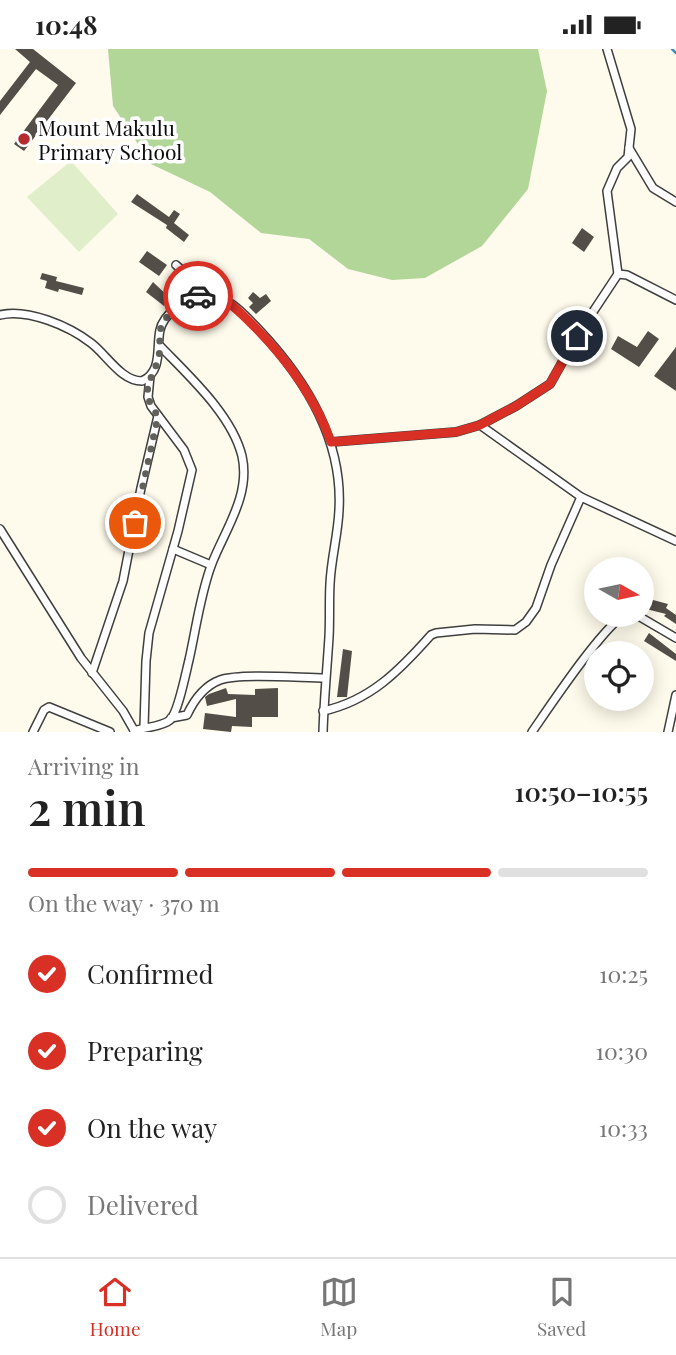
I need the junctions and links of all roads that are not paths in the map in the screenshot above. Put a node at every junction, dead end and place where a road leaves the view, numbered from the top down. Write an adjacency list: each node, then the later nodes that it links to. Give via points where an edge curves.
1 (607, 49): 2 (street, via 631,129)
2 (629, 148): 3 (street, via 653,188); 5 (street, via 607,191)
3 (676, 202)
4 (176, 265): 6 (street)
5 (618, 274): 7 (street); 14 (street, via 550,384)
6 (210, 295): 9 (street, via 190,299 174,310 162,325); 15 (street, via 225,299 267,338 313,403)
7 (676, 300)
8 (0, 315): 11 (street, via 9,312 64,326 92,343 129,379)
9 (162, 351): 10 (street); 20 (street, via 207,395 235,437 242,458 242,490)
10 (150, 376): 11 (street); 12 (street)
11 (138, 381): 12 (street)
12 (148, 391): 13 (street)
13 (158, 416): 19 (street, via 184,450 192,470); 24 (street, via 123,581)
14 (480, 425): 15 (street, via 456,432); 16 (street)
15 (331, 442): 25 (street, via 339,510)
16 (581, 497): 18 (street); 27 (street, via 536,608 526,622 515,630 475,628 431,635 405,665 373,690 352,703)
17 (0, 529): 24 (street)
18 (676, 541)
19 (173, 549): 20 (street); 29 (street, via 149,633)
20 (211, 565): 28 (street, via 182,689)
21 (654, 625): 23 (street)
22 (610, 627): 34 (street)
23 (676, 638)
24 (92, 673): 30 (street)
25 (326, 678): 27 (street); 28 (street, via 218,681 194,698 187,715)
26 (676, 695): 35 (street)
27 (323, 711): 33 (street)
28 (171, 717): 29 (street)
29 (144, 727): 30 (street)
30 (134, 731)
31 (33, 732): 32 (street, via 49,706)
32 (110, 732)
33 (323, 732)
34 (531, 732)
35 (668, 732)

